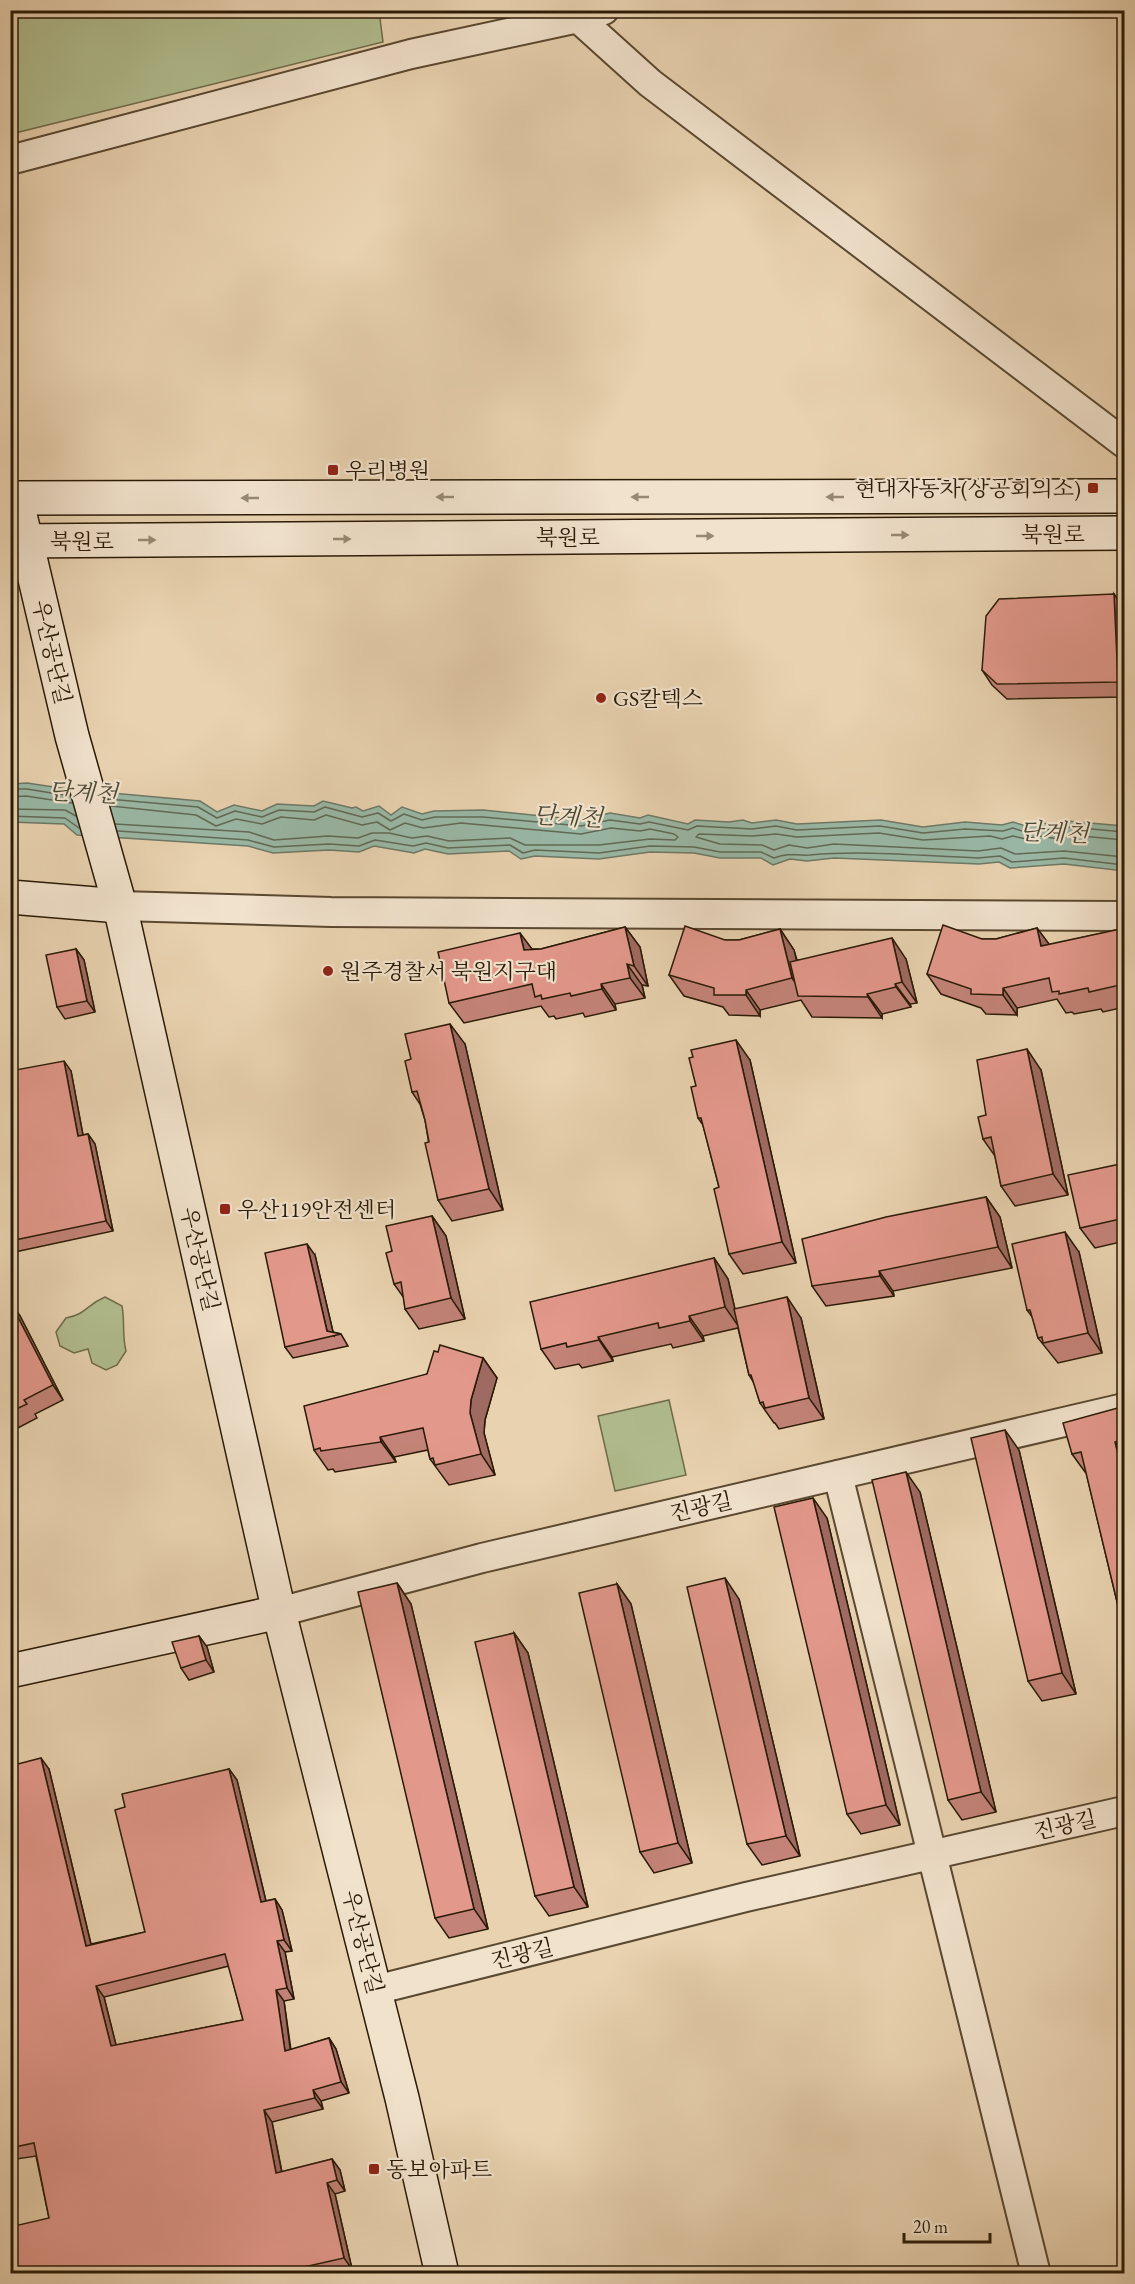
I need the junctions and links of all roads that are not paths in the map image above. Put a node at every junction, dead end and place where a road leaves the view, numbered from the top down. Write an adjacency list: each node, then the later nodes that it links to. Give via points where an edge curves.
1 (591, 14): 2 (street, via 411,54); 3 (street, via 650,83)
2 (10, 160)
3 (1125, 443)
4 (1125, 496): 5 (street, 북원로, one-way to 5)
5 (13, 498): 7 (street, 우산공단길)
6 (1125, 534): 7 (street, 북원로, one-way to 6)
7 (18, 541): 9 (street, 우산공단길)
8 (10, 897): 9 (street)
9 (120, 906): 10 (street, via 342,912); 13 (street, 우산공단길)
10 (1125, 916)
11 (1125, 1408): 12 (street, 진광길)
12 (838, 1475): 13 (street, 진광길, via 482,1558); 16 (street)
13 (279, 1612): 14 (street); 17 (street, 우산공단길)
14 (10, 1671)
15 (1125, 1811): 16 (street, 진광길)
16 (932, 1855): 17 (street, 진광길); 19 (street)
17 (375, 1990): 18 (street, 우산공단길)
18 (442, 2274)
19 (1036, 2274)

